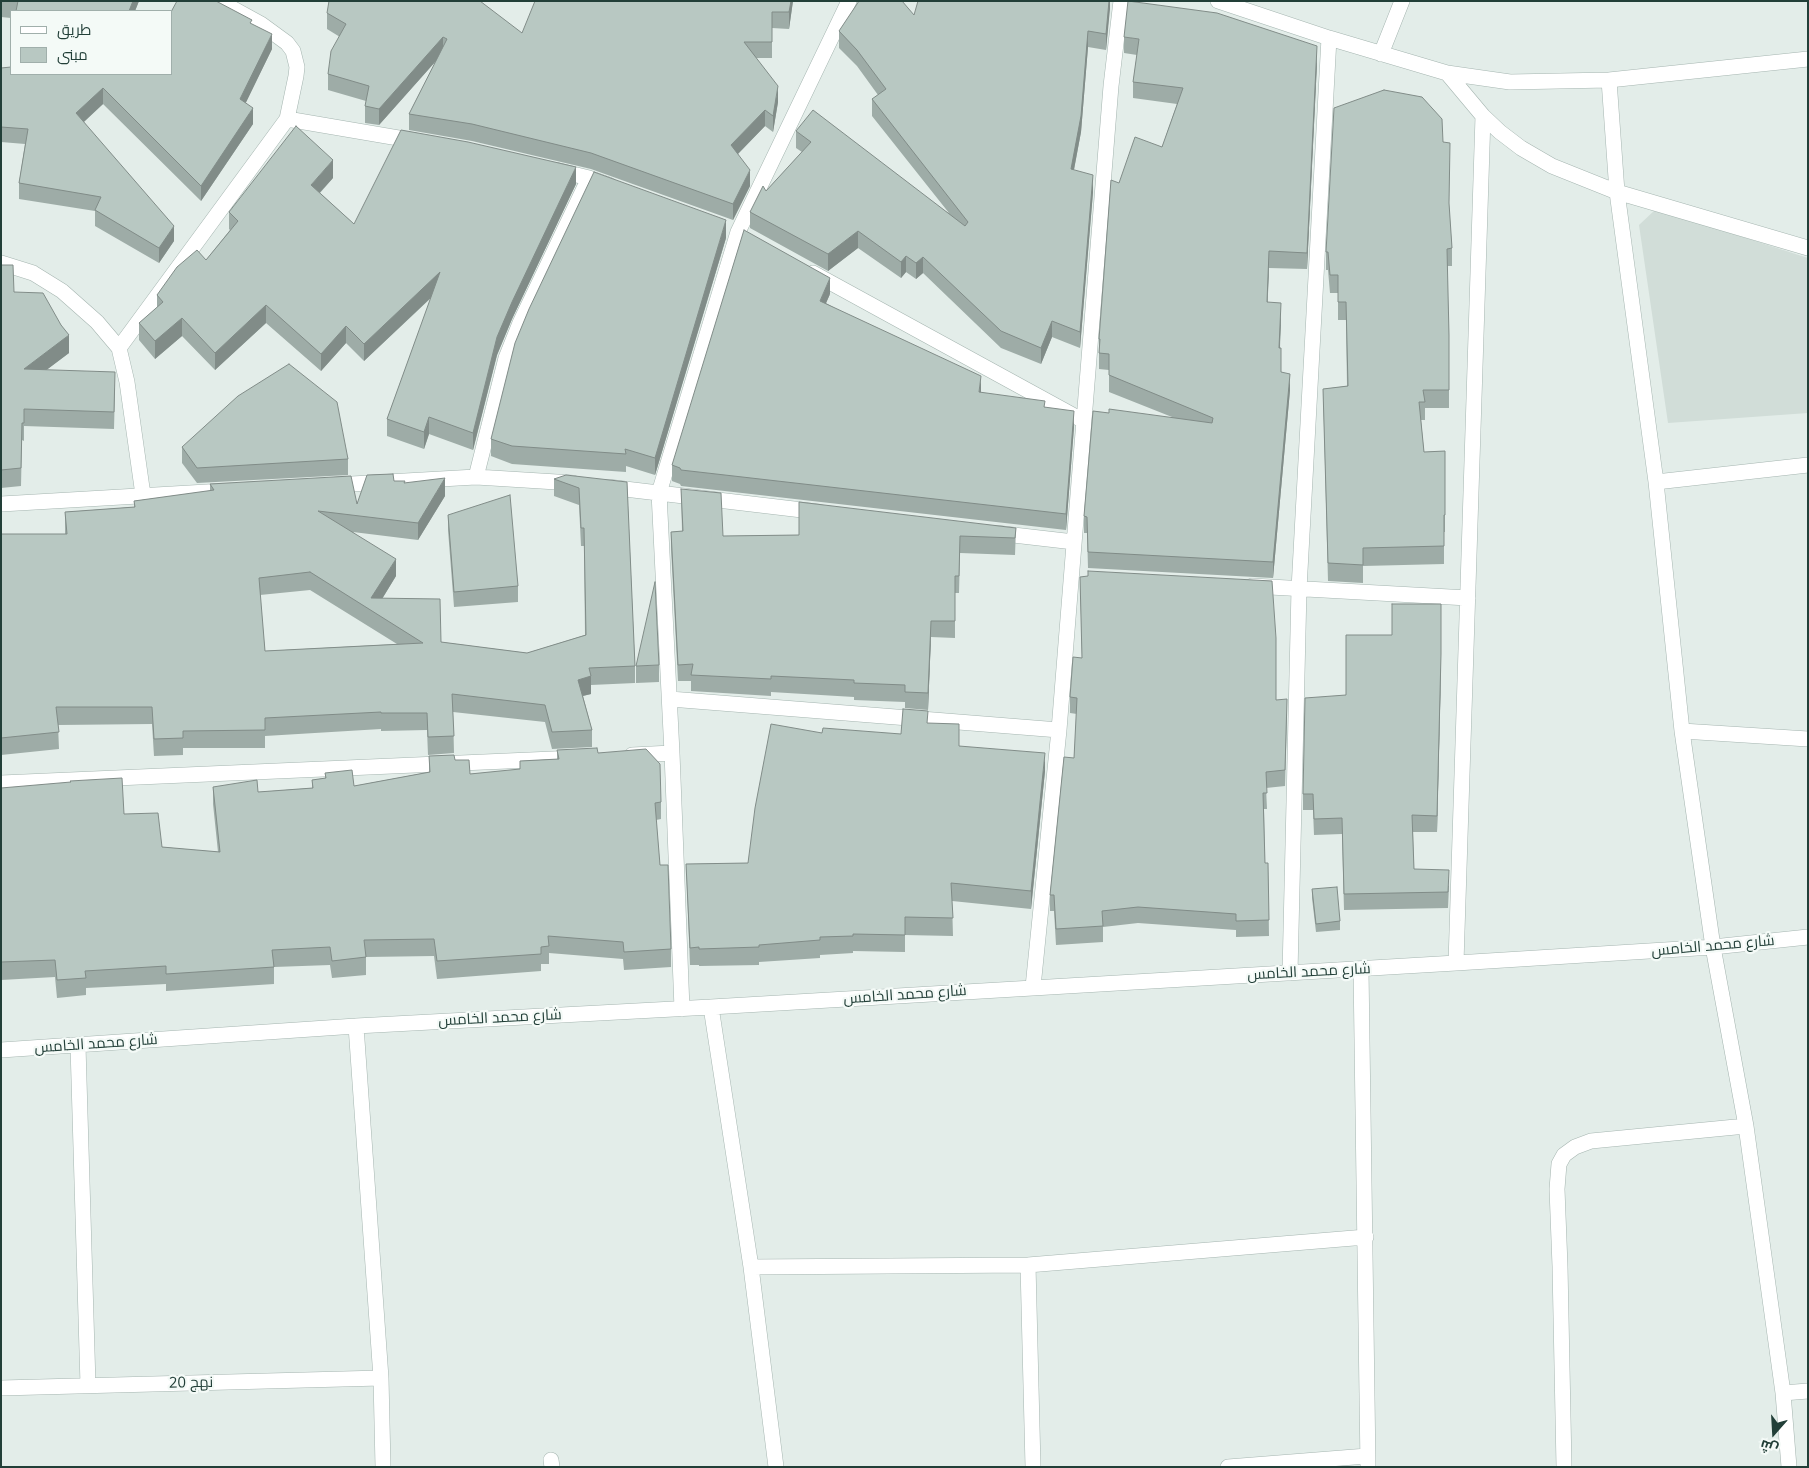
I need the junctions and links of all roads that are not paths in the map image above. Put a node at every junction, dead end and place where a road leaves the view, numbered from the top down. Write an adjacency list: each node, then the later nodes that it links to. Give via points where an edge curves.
1 (219, 1): 12 (street, via 261,24 293,51 297,67)
2 (849, 1): 19 (street)
3 (1121, 1): 24 (street)
4 (1218, 1): 6 (street)
5 (1402, 1): 7 (street)
6 (1329, 38): 7 (street); 39 (street)
7 (1381, 54): 9 (street)
8 (1808, 59): 10 (street)
9 (1447, 73): 10 (street, via 1510,82); 11 (street)
10 (1609, 80): 17 (street)
11 (1483, 116): 17 (street, via 1521,148 1552,166); 40 (street)
12 (287, 119): 13 (street); 23 (street)
13 (431, 144)
14 (543, 167): 15 (street)
15 (589, 178): 16 (street); 26 (street, via 506,358)
16 (626, 191)
17 (1617, 192): 20 (street); 27 (street)
18 (720, 226): 19 (street)
19 (743, 235): 30 (street)
20 (1808, 248)
21 (1, 263): 23 (street, via 33,273 62,291 97,322)
22 (799, 266): 24 (street)
23 (119, 348): 31 (street)
24 (1083, 421): 35 (street)
25 (1808, 465): 27 (street)
26 (476, 477): 28 (street); 30 (street)
27 (1656, 482): 43 (street)
28 (320, 486)
29 (241, 490): 31 (street)
30 (659, 493): 33 (street); 41 (street)
31 (143, 495): 32 (street)
32 (1, 504)
33 (837, 514)
34 (985, 531): 35 (street)
35 (1074, 542): 36 (street)
36 (1071, 577): 37 (street); 42 (street)
37 (1091, 578)
38 (1240, 585): 39 (street)
39 (1300, 588): 40 (street); 53 (street)
40 (1468, 598): 51 (street)
41 (670, 699): 42 (street); 45 (street)
42 (1059, 730): 54 (street)
43 (1682, 731): 44 (street); 50 (street)
44 (1808, 739)
45 (672, 753): 46 (street); 56 (street)
46 (613, 756)
47 (594, 757): 48 (street)
48 (1, 784)
49 (1808, 938): 50 (street, شارع محمد الخامس)
50 (1713, 947): 51 (street, شارع محمد الخامس); 60 (street)
51 (1456, 963): 52 (street, شارع محمد الخامس)
52 (1362, 969): 53 (street, شارع محمد الخامس); 61 (street)
53 (1290, 973): 54 (street, شارع محمد الخامس)
54 (1033, 987): 55 (street, شارع محمد الخامس)
55 (711, 1007): 56 (street, شارع محمد الخامس); 63 (street)
56 (682, 1009): 57 (street, شارع محمد الخامس)
57 (356, 1026): 58 (street, شارع محمد الخامس); 64 (street)
58 (78, 1046): 59 (street, شارع محمد الخامس); 65 (street)
59 (1, 1050)
60 (1746, 1126): 68 (street); 74 (street, via 1591,1141 1575,1147 1564,1155 1559,1164)
61 (1366, 1237): 62 (street); 69 (street)
62 (1028, 1264): 63 (street); 72 (street)
63 (751, 1267): 71 (street)
64 (380, 1378): 65 (street, نهج 20); 70 (street)
65 (88, 1385): 66 (street, نهج 20)
66 (1, 1388)
67 (1808, 1391): 68 (street)
68 (1782, 1393): 75 (street)
69 (1368, 1461): 73 (street)
70 (383, 1467)
71 (776, 1467)
72 (1033, 1467)
73 (1228, 1467)
74 (1564, 1467)
75 (1789, 1467)

